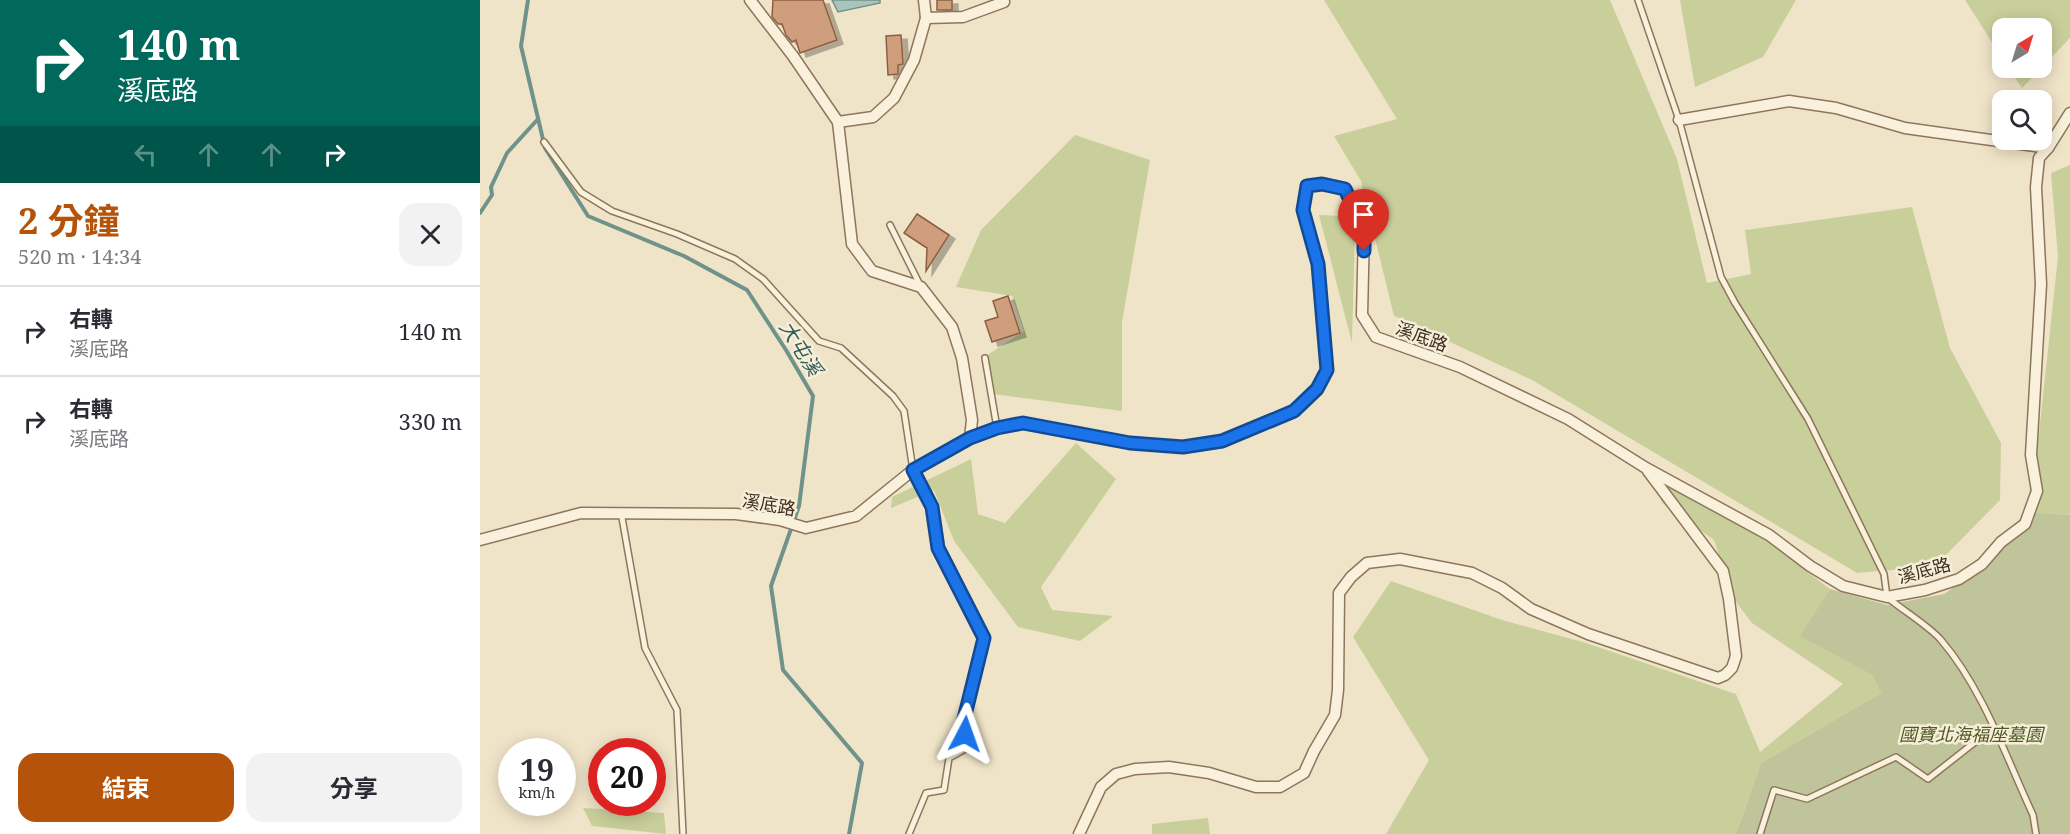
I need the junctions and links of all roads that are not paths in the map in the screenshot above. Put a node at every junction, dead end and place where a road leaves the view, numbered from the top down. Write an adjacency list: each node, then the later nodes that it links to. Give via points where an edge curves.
1 (750, 0): 8 (street)
2 (924, 0): 5 (street)
3 (1638, 0): 7 (lane)
4 (1004, 2): 5 (street, via 963,17)
5 (926, 18): 8 (street, via 914,60 894,98 873,117)
6 (2070, 113): 11 (street, 溪底路)
7 (1679, 120): 9 (street, via 1789,101 1836,108 1905,128); 22 (lane, via 1721,277 1808,419 1884,574)
8 (838, 122): 14 (street, via 852,244 872,271)
9 (1992, 140)
10 (544, 142): 19 (lane, via 581,192 612,211 735,259 763,279 819,342 841,348 904,411)
11 (2052, 142)
12 (2046, 150): 22 (street, 溪底路, via 2039,158 2036,187 2041,284 2031,455 2037,491 2025,524 2001,542 1982,564 1959,579)
13 (890, 225): 14 (lane)
14 (921, 287): 17 (street, via 952,327 962,358 972,420)
15 (985, 358): 16 (lane)
16 (997, 428): 17 (street, 溪底路); 18 (street, 溪底路, via 1023,423 1130,443 1183,447 1222,441 1294,411 1317,389 1327,370 1318,264 1303,210 1307,186 1322,184 1345,189 1364,230 1362,315 1376,337 1460,367 1568,419)
17 (970, 438): 19 (street, 溪底路)
18 (1646, 468): 22 (street, 溪底路, via 1769,535 1843,586); 26 (street, via 1723,570 1736,656 1725,675 1718,678 1588,634 1531,609 1473,573 1400,559 1367,563 1339,593 1335,715 1304,773 1280,787 1256,787 1209,773 1168,767 1116,774 1101,787)
19 (913, 470): 20 (street, 溪底路, via 856,516 806,528 736,514); 25 (lane, via 932,507 938,548 984,638 964,719 967,748 949,758 944,790 926,793)
20 (621, 512): 21 (street, 溪底路, via 581,513); 24 (lane, via 645,648 676,710)
21 (480, 540)
22 (1887, 597): 23 (lane, via 1939,638 1963,668)
23 (1993, 728): 27 (lane, via 1928,779 1896,757 1807,799 1774,790); 28 (lane, via 2033,815)
24 (683, 834)
25 (909, 834)
26 (1079, 834)
27 (1760, 834)
28 (2036, 834)

